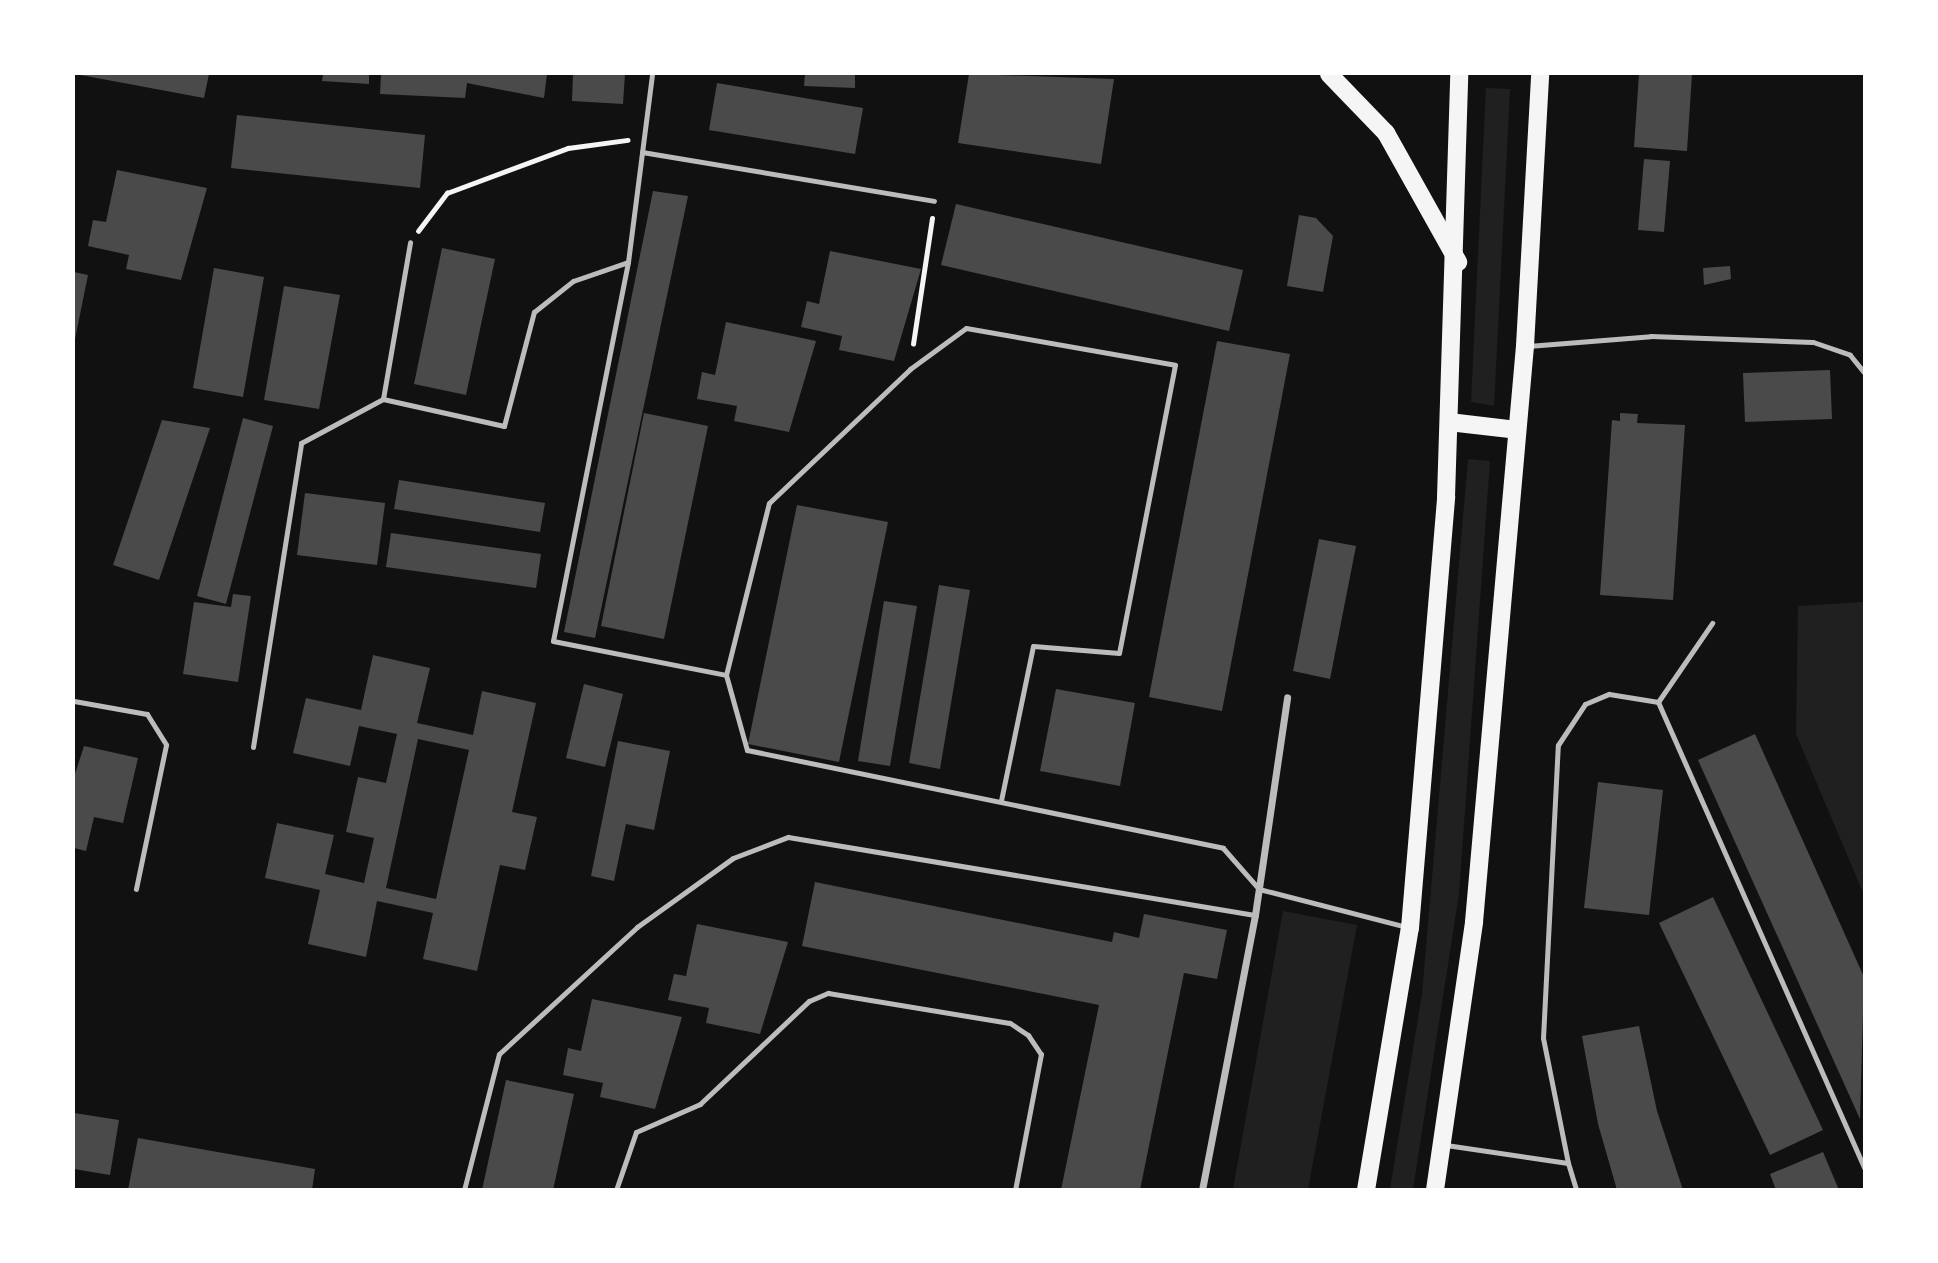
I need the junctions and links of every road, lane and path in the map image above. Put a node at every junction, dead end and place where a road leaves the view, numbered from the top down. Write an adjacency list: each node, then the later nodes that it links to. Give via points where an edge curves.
1 (652, 74): 5 (lane)
2 (1329, 74): 10 (main road, via 1386,132)
3 (1459, 74): 10 (main road)
4 (1540, 74): 11 (main road)
5 (644, 137): 6 (lane); 8 (path, via 568,148 447,193)
6 (642, 152): 7 (lane); 9 (lane)
7 (934, 201): 12 (path)
8 (410, 242): 14 (lane)
9 (628, 261): 14 (lane, via 573,281 534,312 504,426); 18 (lane, via 553,641)
10 (1458, 262): 15 (main road)
11 (1525, 346): 13 (lane, via 1651,336 1813,342 1850,355); 16 (main road)
12 (910, 369): 18 (lane, via 769,503); 23 (lane, via 966,328 1175,365 1119,653 1032,646)
13 (1864, 372)
14 (383, 399): 22 (lane, via 301,443)
15 (1450, 422): 16 (main road); 27 (main road)
16 (1517, 430): 28 (main road, via 1474,922)
17 (1712, 623): 21 (lane)
18 (726, 675): 23 (lane, via 747,750)
19 (1287, 697): 25 (street)
20 (74, 701): 24 (lane, via 147,714 166,745)
21 (1658, 702): 29 (lane, via 1609,694 1585,704 1558,745 1543,1038); 30 (lane, via 1699,806)
22 (253, 747)
23 (1001, 800): 25 (lane, via 1223,848)
24 (135, 889)
25 (1259, 889): 26 (street); 27 (lane)
26 (1255, 915): 31 (lane, via 788,837 733,858 637,927 499,1054); 34 (street)
27 (1410, 928): 35 (main road)
28 (1443, 1145): 29 (lane); 36 (main road)
29 (1568, 1163): 37 (lane)
30 (1864, 1167)
31 (464, 1189)
32 (616, 1189): 33 (lane, via 636,1132 700,1104 809,1001 828,993 1010,1023 1028,1035 1041,1054)
33 (1015, 1189)
34 (1202, 1189)
35 (1366, 1189)
36 (1435, 1189)
37 (1576, 1189)

